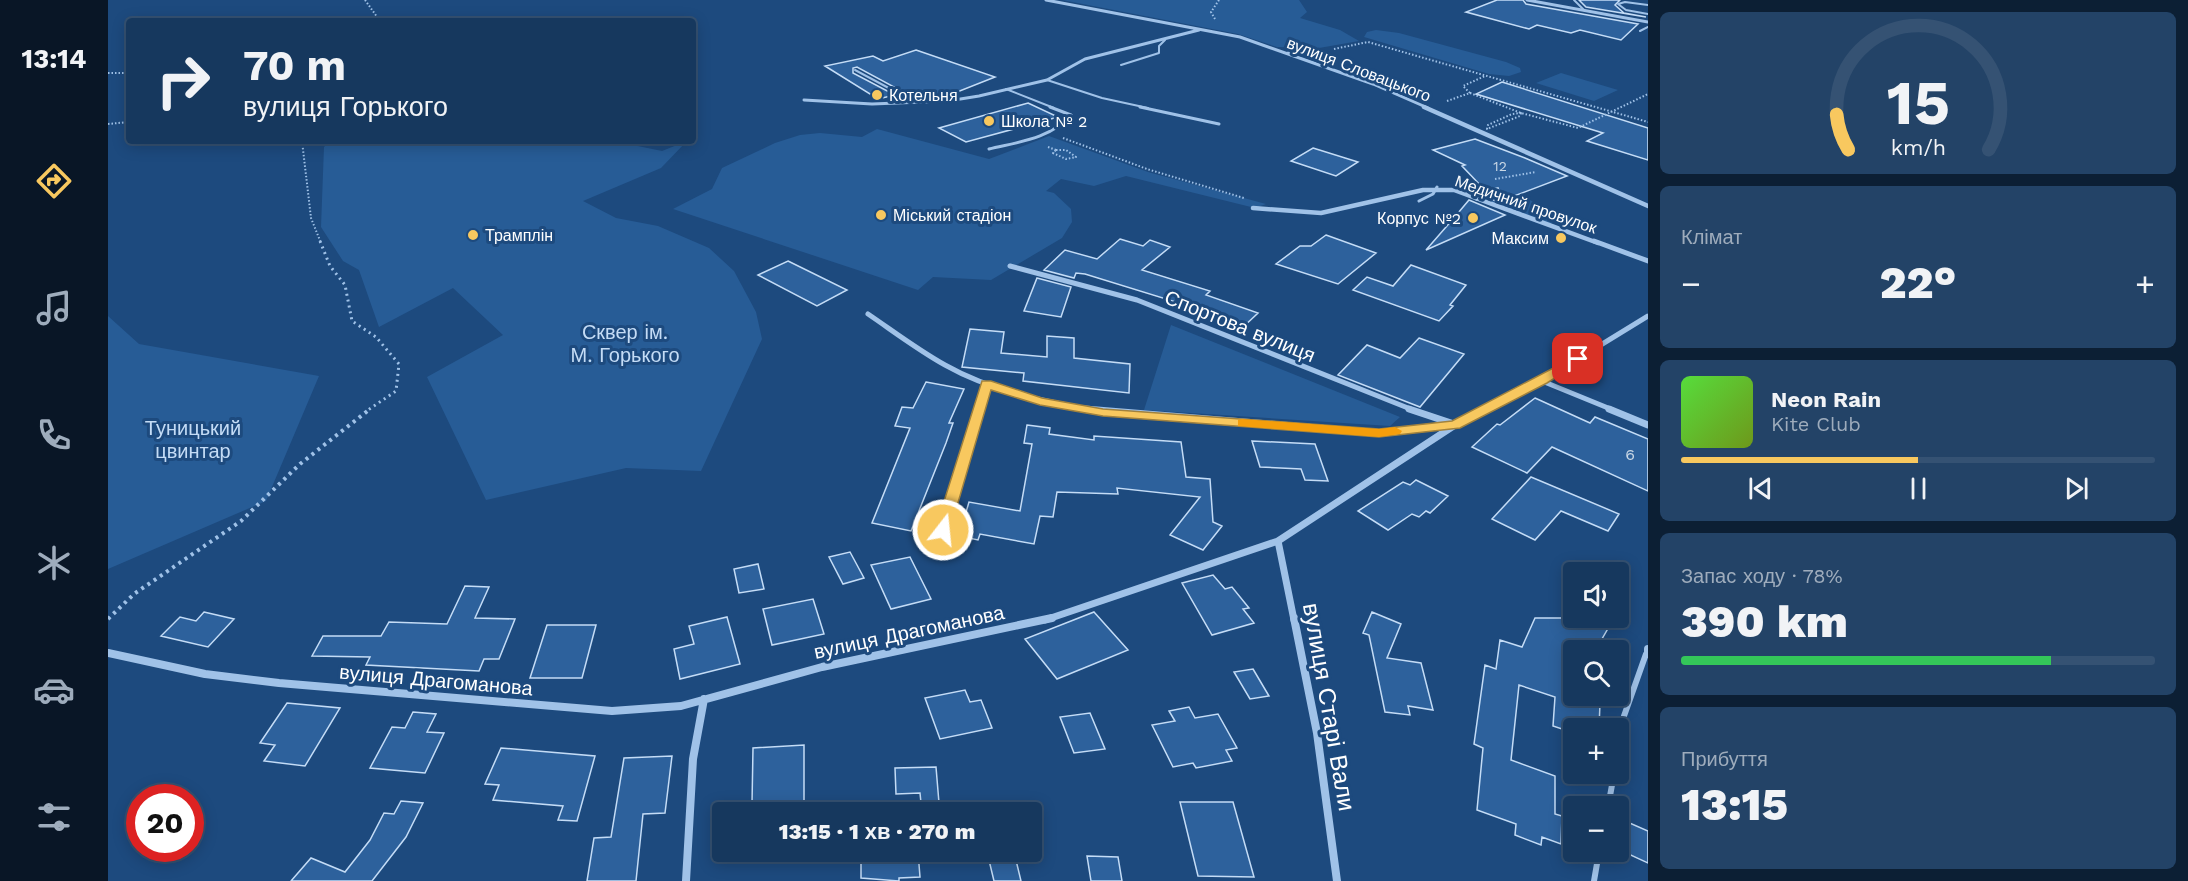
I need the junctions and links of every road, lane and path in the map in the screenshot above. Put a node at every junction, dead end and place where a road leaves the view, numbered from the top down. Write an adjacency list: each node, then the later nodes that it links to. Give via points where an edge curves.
1 (365, 0): 8 (path)
2 (1046, 0): 11 (street, вулиця Словацького)
3 (1527, 0): 6 (street)
4 (1574, 0): 6 (lane)
5 (1648, 5): 7 (lane, via 1618,4 1626,10)
6 (1585, 11): 9 (street)
7 (1648, 14)
8 (378, 18)
9 (1648, 22)
10 (1648, 27): 12 (lane, via 1640,31)
11 (1204, 30): 13 (street); 15 (street, вулиця Словацького)
12 (1648, 33)
13 (1165, 40): 16 (lane, via 1159,53); 21 (street, via 1085,59)
14 (1322, 52): 15 (street); 20 (path, via 1368,42)
15 (1285, 53): 39 (street, вулиця Словацького, via 1373,84)
16 (1121, 64)
17 (855, 70): 26 (lane)
18 (108, 73): 19 (path)
19 (126, 73)
20 (1486, 76): 23 (path, via 1463,86); 28 (path)
21 (1047, 80): 22 (street); 33 (lane, via 1100,98 1174,111)
22 (1006, 89): 26 (street, via 948,101); 34 (lane, via 1071,115 1063,126)
23 (1470, 93): 27 (path); 29 (path)
24 (1648, 94): 28 (path)
25 (804, 100): 26 (street)
26 (913, 102)
27 (1444, 102)
28 (1611, 111): 29 (path, via 1578,128); 31 (path)
29 (1521, 112): 29 (path, via 1513,120 1487,129 1488,125)
30 (126, 122): 32 (path)
31 (1648, 122)
32 (108, 124)
33 (1219, 124)
34 (1049, 133): 35 (lane); 43 (path, via 1147,169)
35 (1028, 139): 37 (lane); 38 (path, via 1036,142 1036,147)
36 (302, 144): 58 (path, via 311,218 330,266 345,285 352,321 376,337 399,364 396,391 300,464 241,521 134,594)
37 (989, 149)
38 (1056, 150): 38 (path, via 1053,153 1059,157 1076,157 1066,150)
39 (1556, 165): 40 (path); 46 (street, вулиця Словацького)
40 (1485, 182)
41 (1437, 187): 44 (street, Медичний провулок); 45 (lane, via 1433,194); 47 (street, Медичний провулок, via 1330,212)
42 (1497, 192): 44 (street)
43 (1244, 198)
44 (1477, 199): 48 (street, Медичний провулок)
45 (1419, 201)
46 (1648, 206)
47 (1253, 208)
48 (1648, 261)
49 (1010, 267): 54 (street, Спортова вулиця, via 1137,300 1382,400)
50 (868, 314): 53 (street, via 945,364)
51 (1648, 316): 52 (street, вулиця Драгоманова)
52 (1542, 381): 54 (street, вулиця Драгоманова); 55 (street)
53 (986, 384): 54 (street, via 1040,401 1168,418 1379,433); 56 (lane)
54 (1455, 425): 57 (street, вулиця Драгоманова)
55 (1648, 425)
56 (943, 530)
57 (1278, 541): 61 (street, вулиця Драгоманова, via 1050,619 822,667); 65 (street, вулиця Старі Вали, via 1317,733)
58 (108, 618)
59 (108, 652): 61 (street, вулиця Драгоманова, via 206,674 612,711 681,706)
60 (1648, 652): 62 (lane)
61 (704, 699): 64 (street, via 693,759)
62 (1624, 718)
63 (1597, 862): 66 (lane)
64 (686, 881)
65 (1337, 881)
66 (1594, 881)

